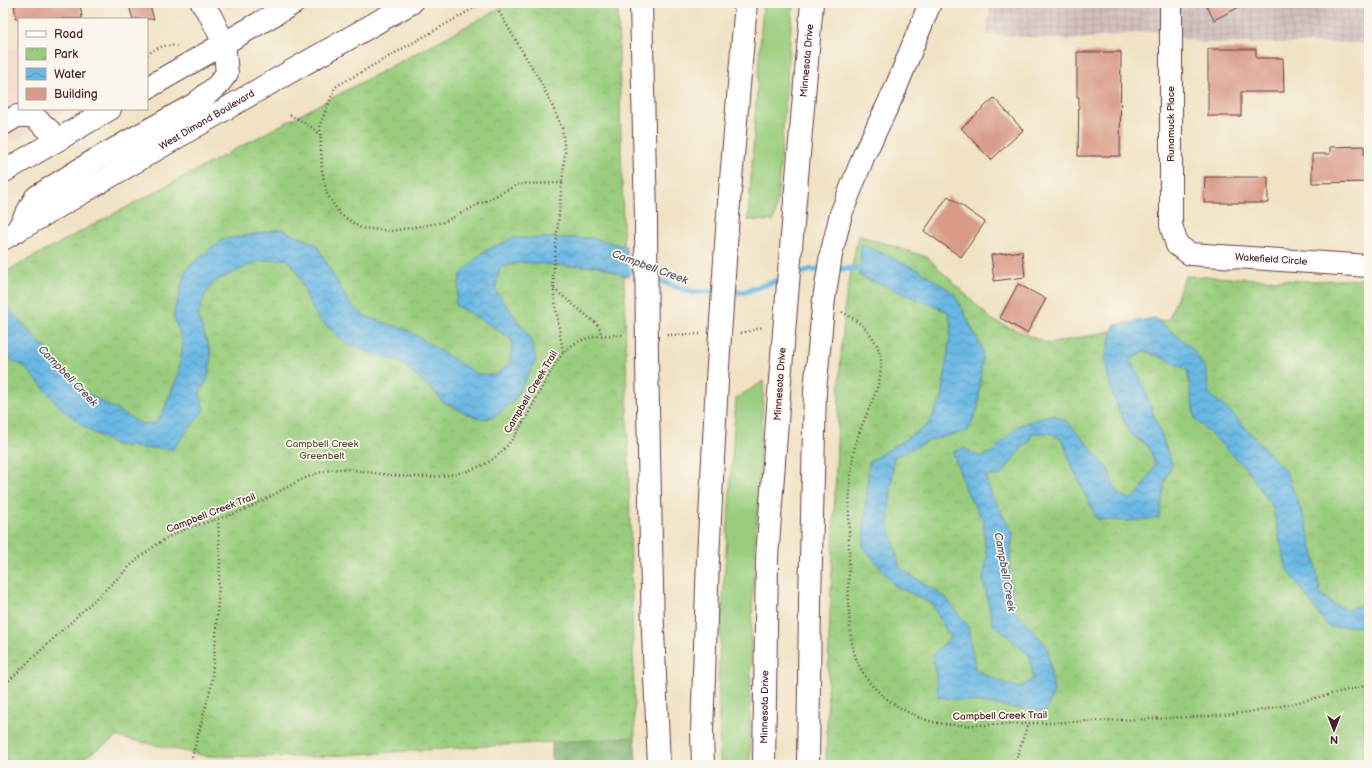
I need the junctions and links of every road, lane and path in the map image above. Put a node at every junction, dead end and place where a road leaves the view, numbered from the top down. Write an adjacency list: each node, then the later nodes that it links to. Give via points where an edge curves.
1 (294, 3): 11 (main road)
2 (412, 3): 20 (main road, West Dimond Boulevard)
3 (483, 3): 16 (path, via 335,87 320,125)
4 (746, 3): 38 (main road, bridge, via 717,381 707,566)
5 (812, 3): 39 (main road, Minnesota Drive, bridge, via 767,558)
6 (930, 3): 40 (main road, bridge, via 895,90 864,155 841,214 831,255 824,299 816,390)
7 (1171, 3): 21 (main road, Runamuck Place, via 1171,225)
8 (206, 5): 11 (main road)
9 (639, 6): 37 (main road, bridge, via 646,218 653,631)
10 (499, 12): 19 (path, via 539,79 562,128 565,152)
11 (224, 43): 12 (main road); 20 (main road, via 228,73 218,85 195,104 95,160 36,197)
12 (148, 87)
13 (108, 110): 17 (main road)
14 (290, 116): 16 (path, via 310,126)
15 (3, 124): 17 (main road, via 17,116 33,116 50,131)
16 (320, 135): 19 (path, via 322,170 328,194 340,214 362,228 391,231 444,222 519,184)
17 (56, 141): 18 (main road)
18 (3, 172)
19 (562, 183): 23 (path)
20 (10, 234)
21 (1177, 245): 22 (main road, Wakefield Circle, via 1190,254)
22 (1369, 266)
23 (554, 288): 28 (path, via 597,324); 31 (path)
24 (842, 312): 35 (path, Campbell Creek Trail, via 869,332 880,352 881,362 878,383 854,450 852,473 849,522 850,624 854,649 862,672 879,693 890,701 916,716 936,723)
25 (767, 326): 26 (path)
26 (739, 333)
27 (701, 334): 30 (path)
28 (601, 335): 29 (path, Campbell Creek Trail); 31 (path, Campbell Creek Trail, via 574,344)
29 (624, 335)
30 (662, 335)
31 (564, 353): 32 (path, Campbell Creek Trail, via 513,439 501,452 482,465 445,476 424,477 340,468 328,470 301,480 246,509)
32 (218, 520): 34 (path, Campbell Creek Trail, via 175,534 141,556); 36 (path, via 220,562 216,636 210,687)
33 (1369, 684): 35 (path, Campbell Creek Trail, via 1263,710 1209,717)
34 (3, 686)
35 (1028, 724): 41 (path)
36 (190, 765)
37 (659, 765)
38 (703, 765)
39 (764, 765)
40 (808, 765)
41 (1014, 765)

